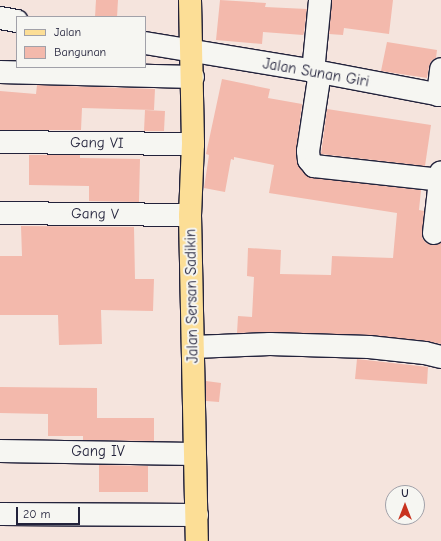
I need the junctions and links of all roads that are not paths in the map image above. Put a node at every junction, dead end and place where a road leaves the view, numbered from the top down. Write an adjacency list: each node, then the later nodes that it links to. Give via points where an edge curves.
1 (190, 0): 6 (main road, Jalan Sersan Sadikin)
2 (320, 0): 9 (street)
3 (0, 18): 4 (street)
4 (16, 21)
5 (146, 43): 6 (street, Jalan Sunan Giri)
6 (192, 50): 9 (street, Jalan Sunan Giri); 10 (main road, Jalan Sersan Sadikin)
7 (441, 70): 11 (street)
8 (0, 72): 10 (street)
9 (316, 72): 11 (street, Jalan Sunan Giri); 14 (street, via 308,151 309,160 314,166)
10 (193, 77): 13 (main road, Jalan Sersan Sadikin)
11 (439, 95)
12 (0, 142): 13 (street, Gang VI)
13 (193, 144): 16 (main road, Jalan Sersan Sadikin)
14 (440, 176): 17 (street)
15 (0, 213): 16 (street, Gang V)
16 (190, 215): 18 (main road, Jalan Sersan Sadikin)
17 (434, 233)
18 (193, 347): 19 (street, via 270,344 368,347); 21 (main road, Jalan Sersan Sadikin)
19 (441, 357)
20 (0, 451): 21 (street, Gang IV)
21 (195, 454): 23 (main road, Jalan Sersan Sadikin)
22 (0, 514): 23 (street)
23 (197, 515): 24 (main road, Jalan Sersan Sadikin)
24 (197, 541)

